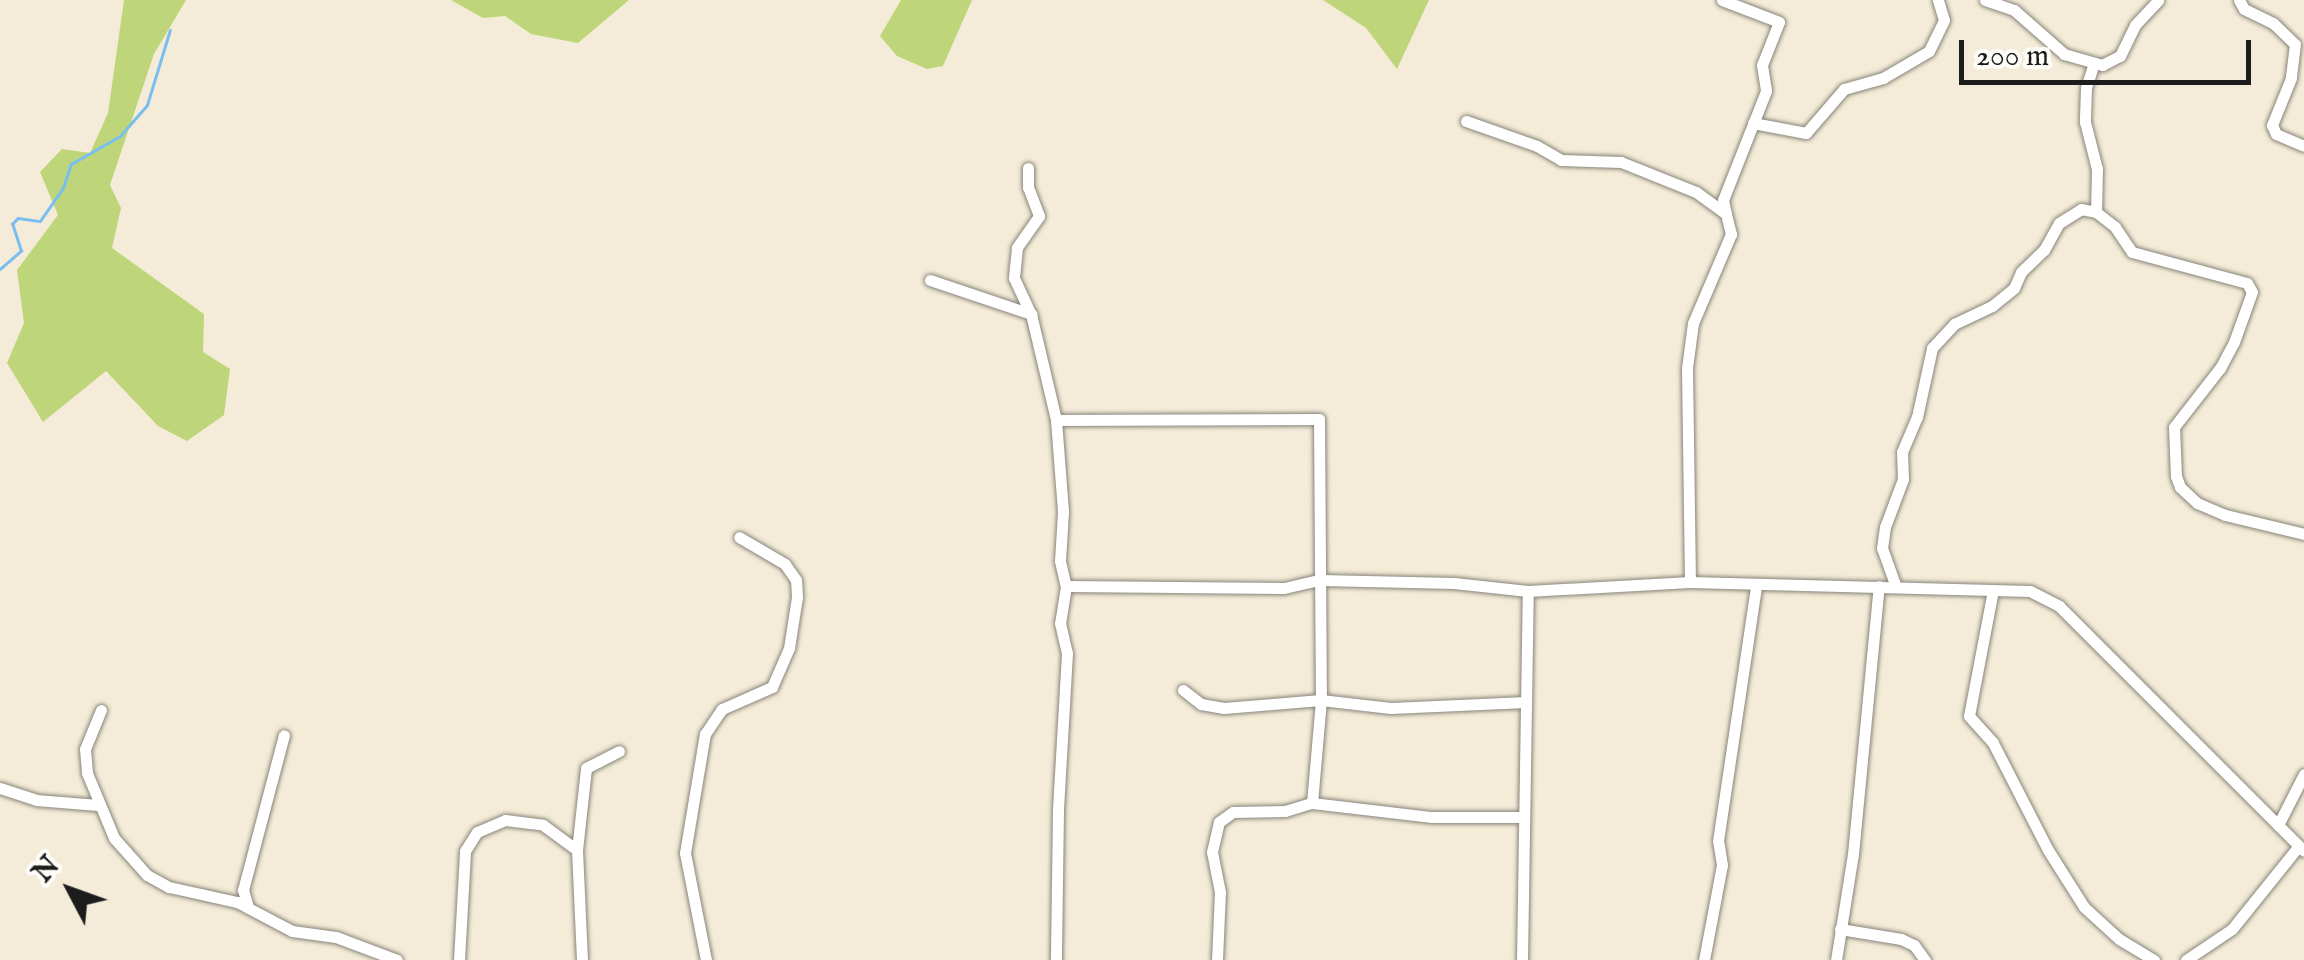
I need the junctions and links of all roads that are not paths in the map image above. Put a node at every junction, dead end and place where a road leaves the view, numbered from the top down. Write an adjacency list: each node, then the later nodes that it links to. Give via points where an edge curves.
1 (1722, 0): 8 (street, via 1779,22 1762,65 1766,92)
2 (1938, 0): 8 (street, via 1944,20 1929,52 1883,78 1844,89 1806,134)
3 (1985, 0): 6 (street, via 2014,10 2064,54)
4 (2158, 0): 6 (street, via 2134,25 2120,56 2112,64)
5 (2239, 0): 9 (street, via 2295,44 2292,78 2272,124 2276,134)
6 (2094, 64): 11 (street, via 2085,122 2097,169)
7 (1466, 121): 12 (street, via 1561,160 1621,162 1696,192)
8 (1752, 123): 12 (street, via 1722,200)
9 (2304, 146)
10 (1028, 168): 14 (street, via 1039,216 1013,260)
11 (2096, 212): 16 (street, via 2132,252 2247,283 2252,292 2234,342 2174,427 2176,476 2197,503 2225,516); 23 (street, via 2070,213 2014,288 1954,324 1932,348 1902,452 1903,479 1885,528 1882,548)
12 (1726, 214): 19 (street, via 1731,234 1693,323 1687,368)
13 (930, 280): 14 (street)
14 (1031, 314): 15 (street)
15 (1056, 420): 18 (street, via 1319,419); 20 (street)
16 (2304, 534)
17 (739, 537): 45 (street, via 785,564 796,580 797,598 789,648 772,687 722,709 705,734 685,853)
18 (1320, 580): 20 (street, via 1284,588); 25 (street, via 1454,582); 27 (street)
19 (1690, 582): 22 (street); 25 (street)
20 (1066, 586): 46 (street, via 1060,623 1067,653)
21 (1879, 586): 22 (street); 23 (street); 41 (street, via 1854,854)
22 (1756, 587): 49 (street)
23 (1896, 587): 24 (street)
24 (1993, 590): 37 (street, via 2030,591 2059,606); 52 (street, via 1970,716 1993,743 2084,906 2119,940)
25 (1528, 591): 28 (street)
26 (1183, 690): 27 (street, via 1201,704 1224,708)
27 (1322, 700): 28 (street, via 1391,708); 34 (street)
28 (1526, 702): 36 (street)
29 (101, 710): 35 (street, via 85,749)
30 (284, 735): 40 (street, via 243,890)
31 (619, 751): 39 (street, via 586,768)
32 (2304, 774): 37 (street)
33 (0, 788): 35 (street, via 36,800)
34 (1312, 802): 36 (street, via 1432,818); 47 (street, via 1286,811 1232,812 1219,822 1212,852 1220,892)
35 (98, 805): 40 (street, via 114,838 147,875)
36 (1522, 817): 48 (street)
37 (2278, 825): 38 (street)
38 (2301, 849): 53 (street, via 2232,929)
39 (577, 850): 43 (street, via 543,825 505,820 476,832 466,850); 44 (street)
40 (248, 908): 42 (street, via 292,930 336,937)
41 (1840, 930): 50 (street); 51 (street, via 1901,939)
42 (397, 960)
43 (459, 960)
44 (582, 960)
45 (706, 960)
46 (1056, 960)
47 (1217, 960)
48 (1522, 960)
49 (1704, 960)
50 (1836, 960)
51 (1925, 960)
52 (2154, 960)
53 (2186, 960)

